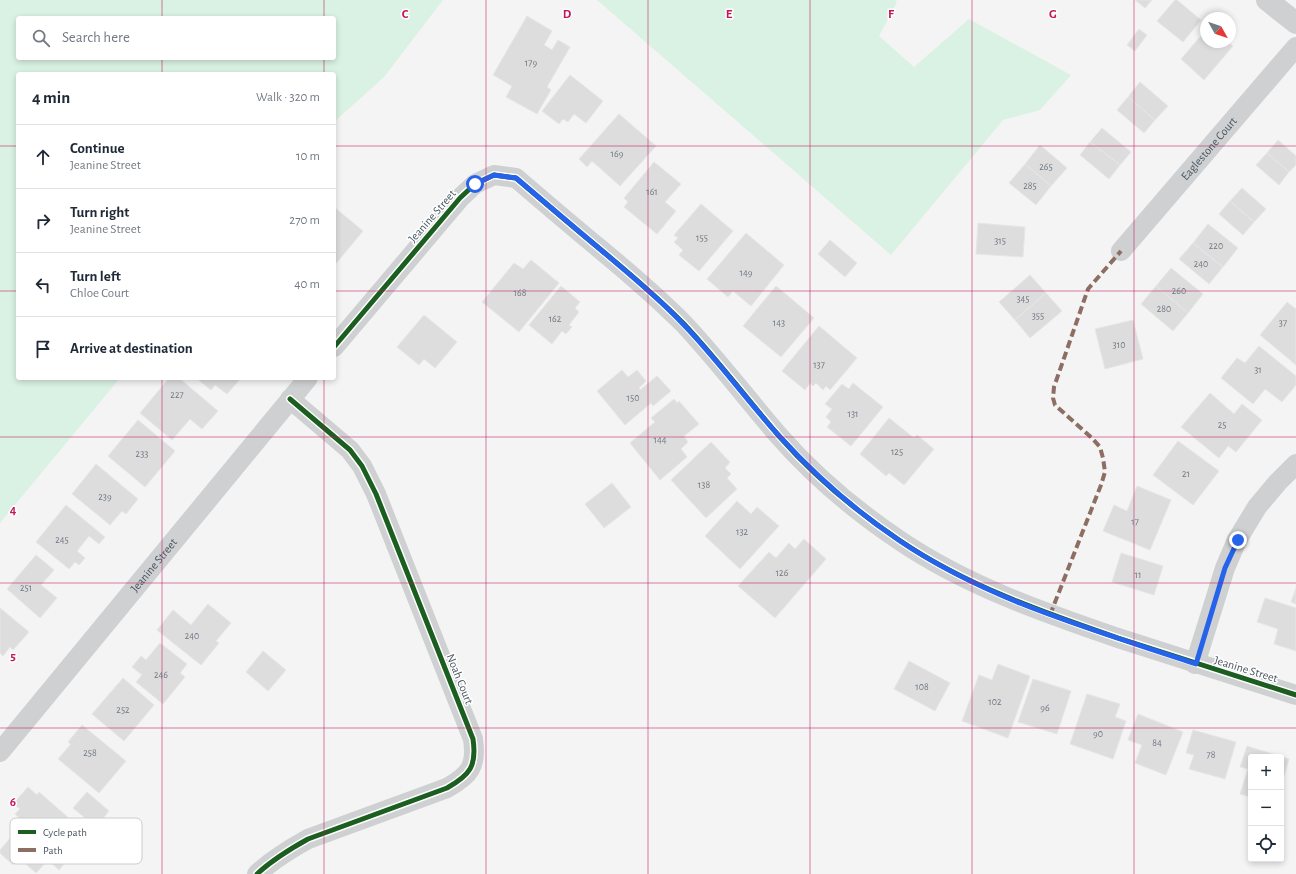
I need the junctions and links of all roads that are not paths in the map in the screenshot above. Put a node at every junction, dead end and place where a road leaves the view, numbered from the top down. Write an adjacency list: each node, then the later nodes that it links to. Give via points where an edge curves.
1 (1267, 0): 2 (street)
2 (1296, 23)
3 (1296, 47): 4 (street, Eaglestone Court)
4 (1121, 250)
5 (336, 345): 9 (street, Jeanine Street, via 460,198 475,184 494,175 516,178 656,297 710,353 802,460 847,501 900,541 960,575 1050,615)
6 (306, 380): 7 (street, Jeanine Street)
7 (290, 399): 11 (street, Jeanine Street); 12 (street, Noah Court, via 350,450 362,466 376,494 470,731 475,752 474,761 468,772 461,780 447,788 308,839)
8 (1296, 464): 9 (street, via 1257,507 1238,540 1225,568)
9 (1196, 664): 10 (street, Jeanine Street)
10 (1296, 695)
11 (0, 752)
12 (257, 874)

